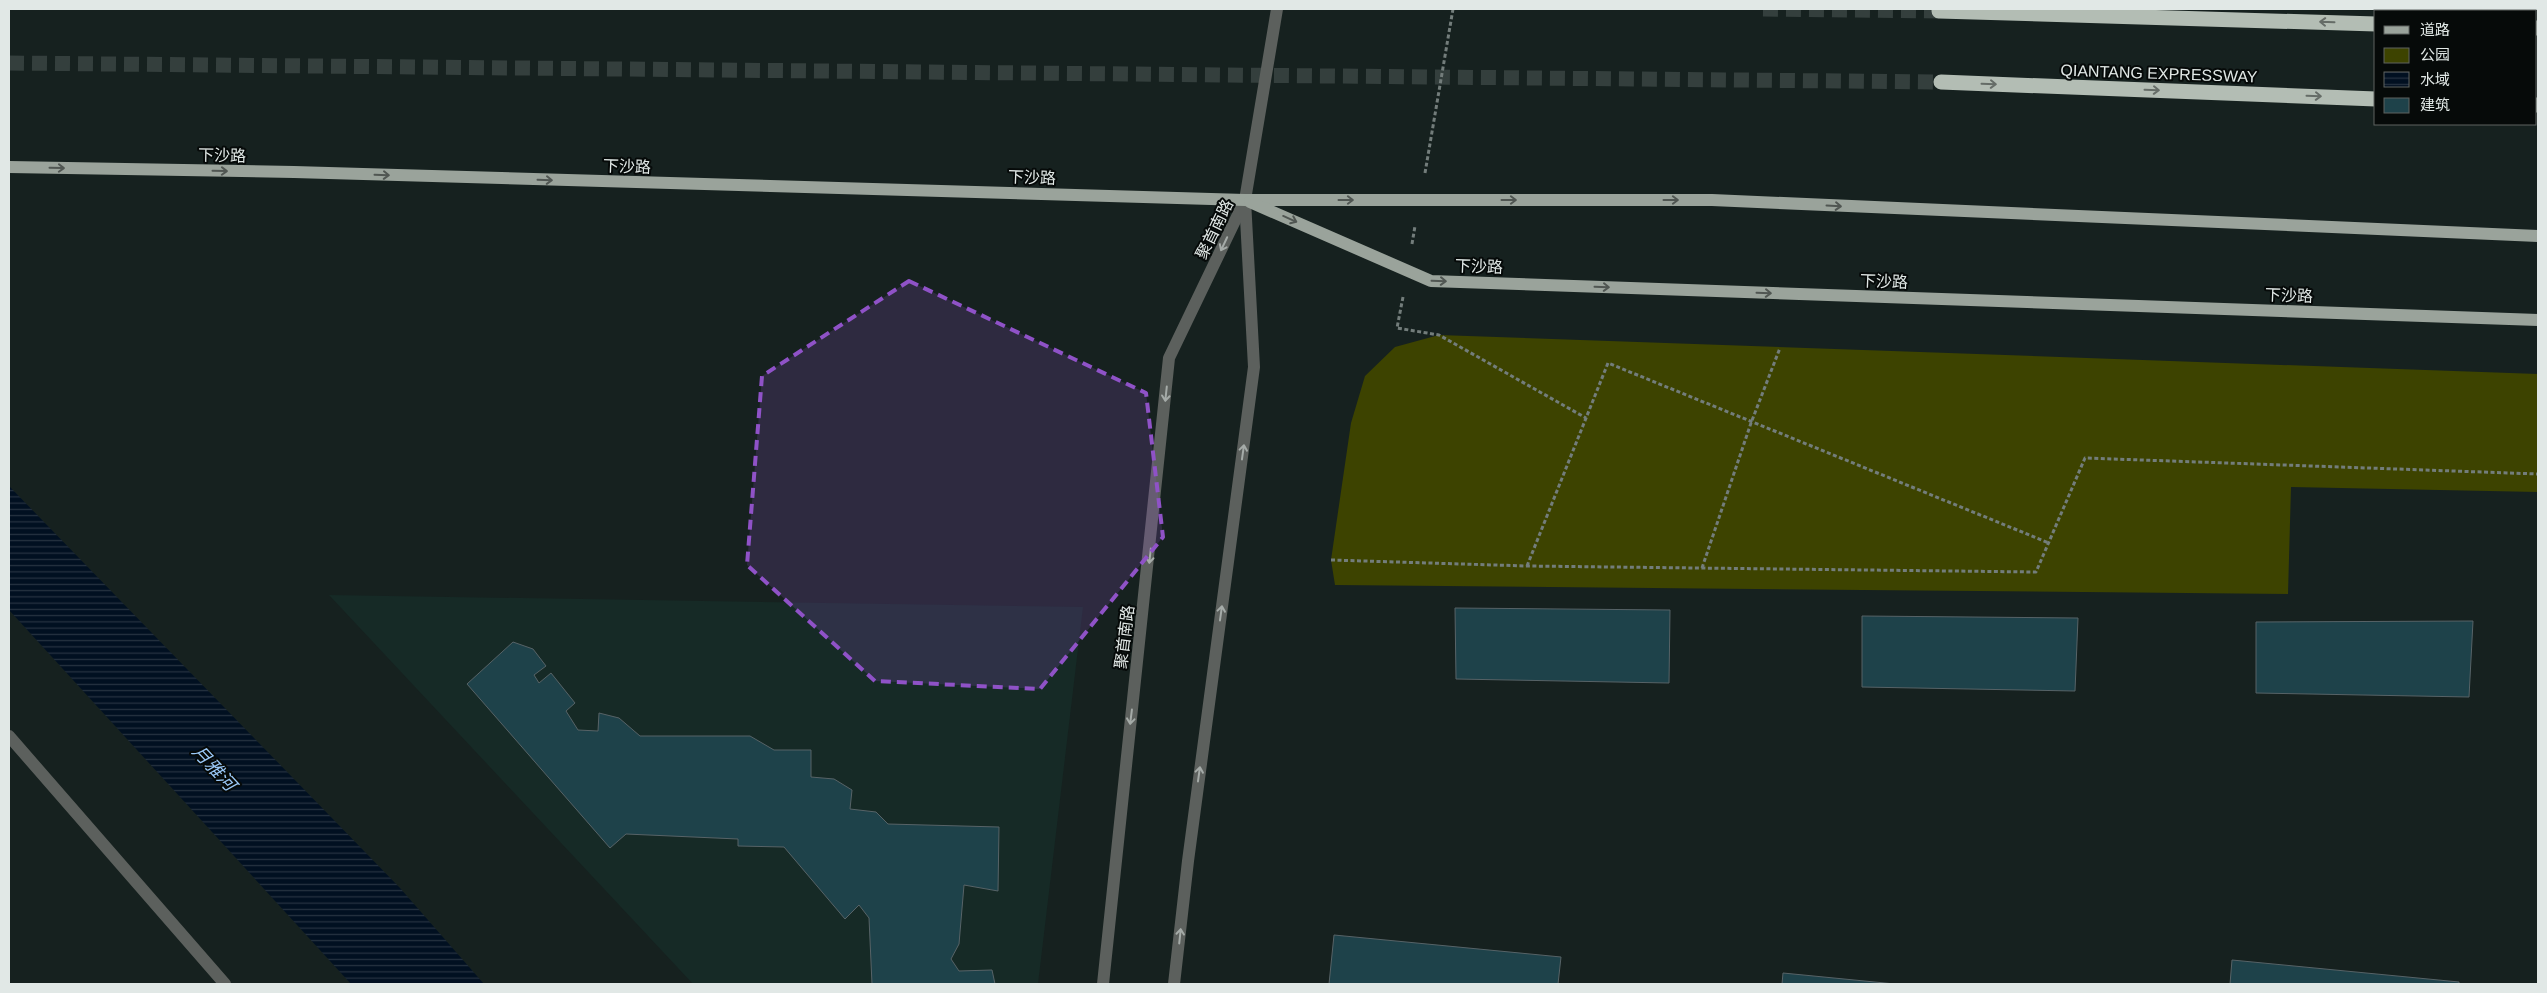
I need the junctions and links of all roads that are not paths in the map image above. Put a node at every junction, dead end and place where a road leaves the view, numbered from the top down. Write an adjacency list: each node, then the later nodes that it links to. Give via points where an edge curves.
1 (1277, 9): 7 (street)
2 (1939, 11): 3 (highway, one-way to 2)
3 (2374, 24)
4 (1941, 82): 5 (highway, QIANTANG EXPRESSWAY, one-way to 5)
5 (2374, 99)
6 (9, 167): 7 (main road, 下沙路, one-way to 7)
7 (1245, 200): 8 (main road, 下沙路, one-way to 8, via 1712,200); 9 (main road, 下沙路, one-way to 9, via 1430,281); 12 (street, 聚首南路, one-way to 12, via 1169,358); 13 (street, 聚首南路, one-way to 7, via 1254,367)
8 (2538, 236)
9 (2538, 320)
10 (9, 736): 11 (street)
11 (225, 984)
12 (1102, 984)
13 (1174, 984)

